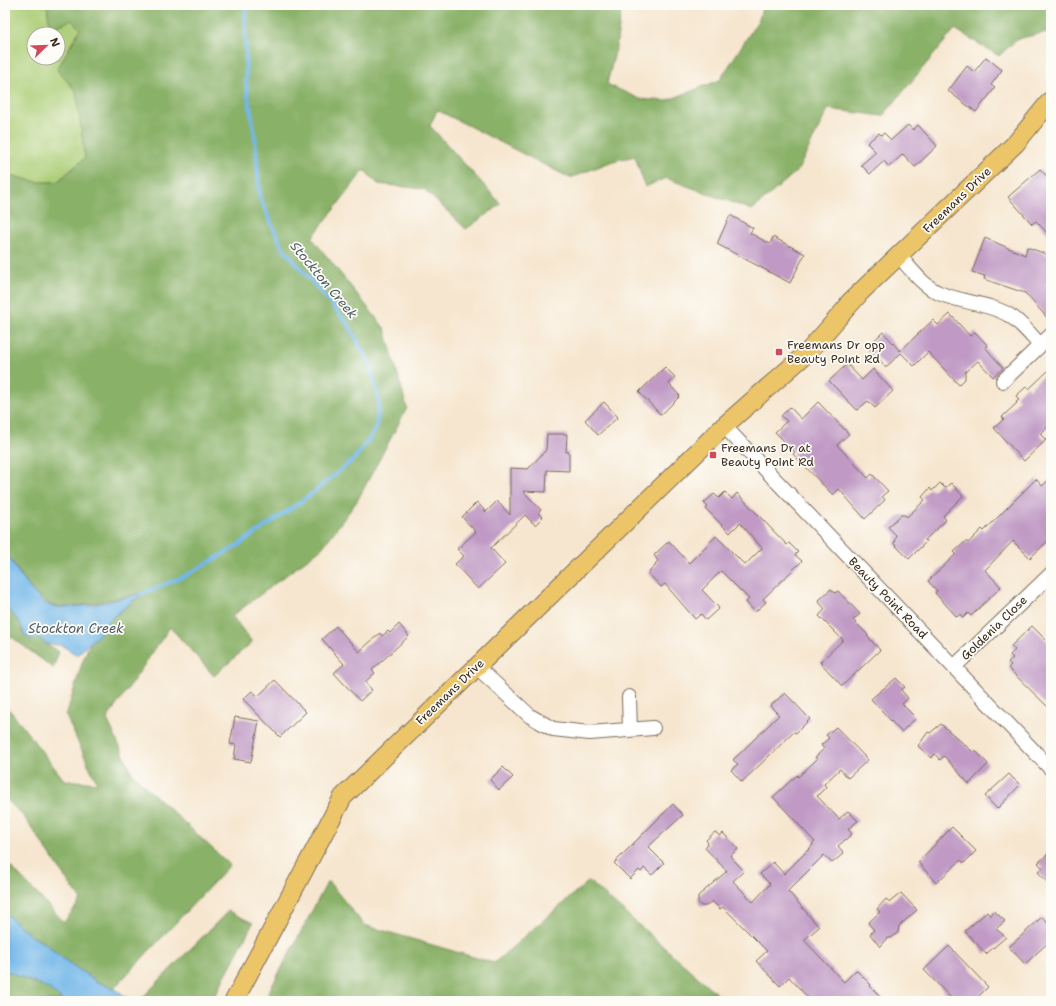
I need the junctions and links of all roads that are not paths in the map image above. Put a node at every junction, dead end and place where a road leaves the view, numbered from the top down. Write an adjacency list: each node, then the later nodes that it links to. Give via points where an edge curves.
1 (1051, 100): 2 (main road, Freemans Drive, via 1016,143)
2 (898, 256): 4 (street, via 927,286 939,293 998,310 1010,316); 6 (main road, Freemans Drive, via 858,295 807,353)
3 (1051, 335): 4 (street)
4 (1040, 345): 5 (street)
5 (1002, 381)
6 (724, 426): 8 (main road, Freemans Drive); 9 (street, Beauty Point Road)
7 (1051, 574): 9 (street, Goldenia Close)
8 (476, 667): 12 (street, via 530,716 553,729 590,733); 14 (main road, Freemans Drive, via 342,798)
9 (954, 667): 13 (street, Beauty Point Road)
10 (629, 697): 12 (street)
11 (653, 728): 12 (street)
12 (630, 730)
13 (1051, 769)
14 (234, 1001)

